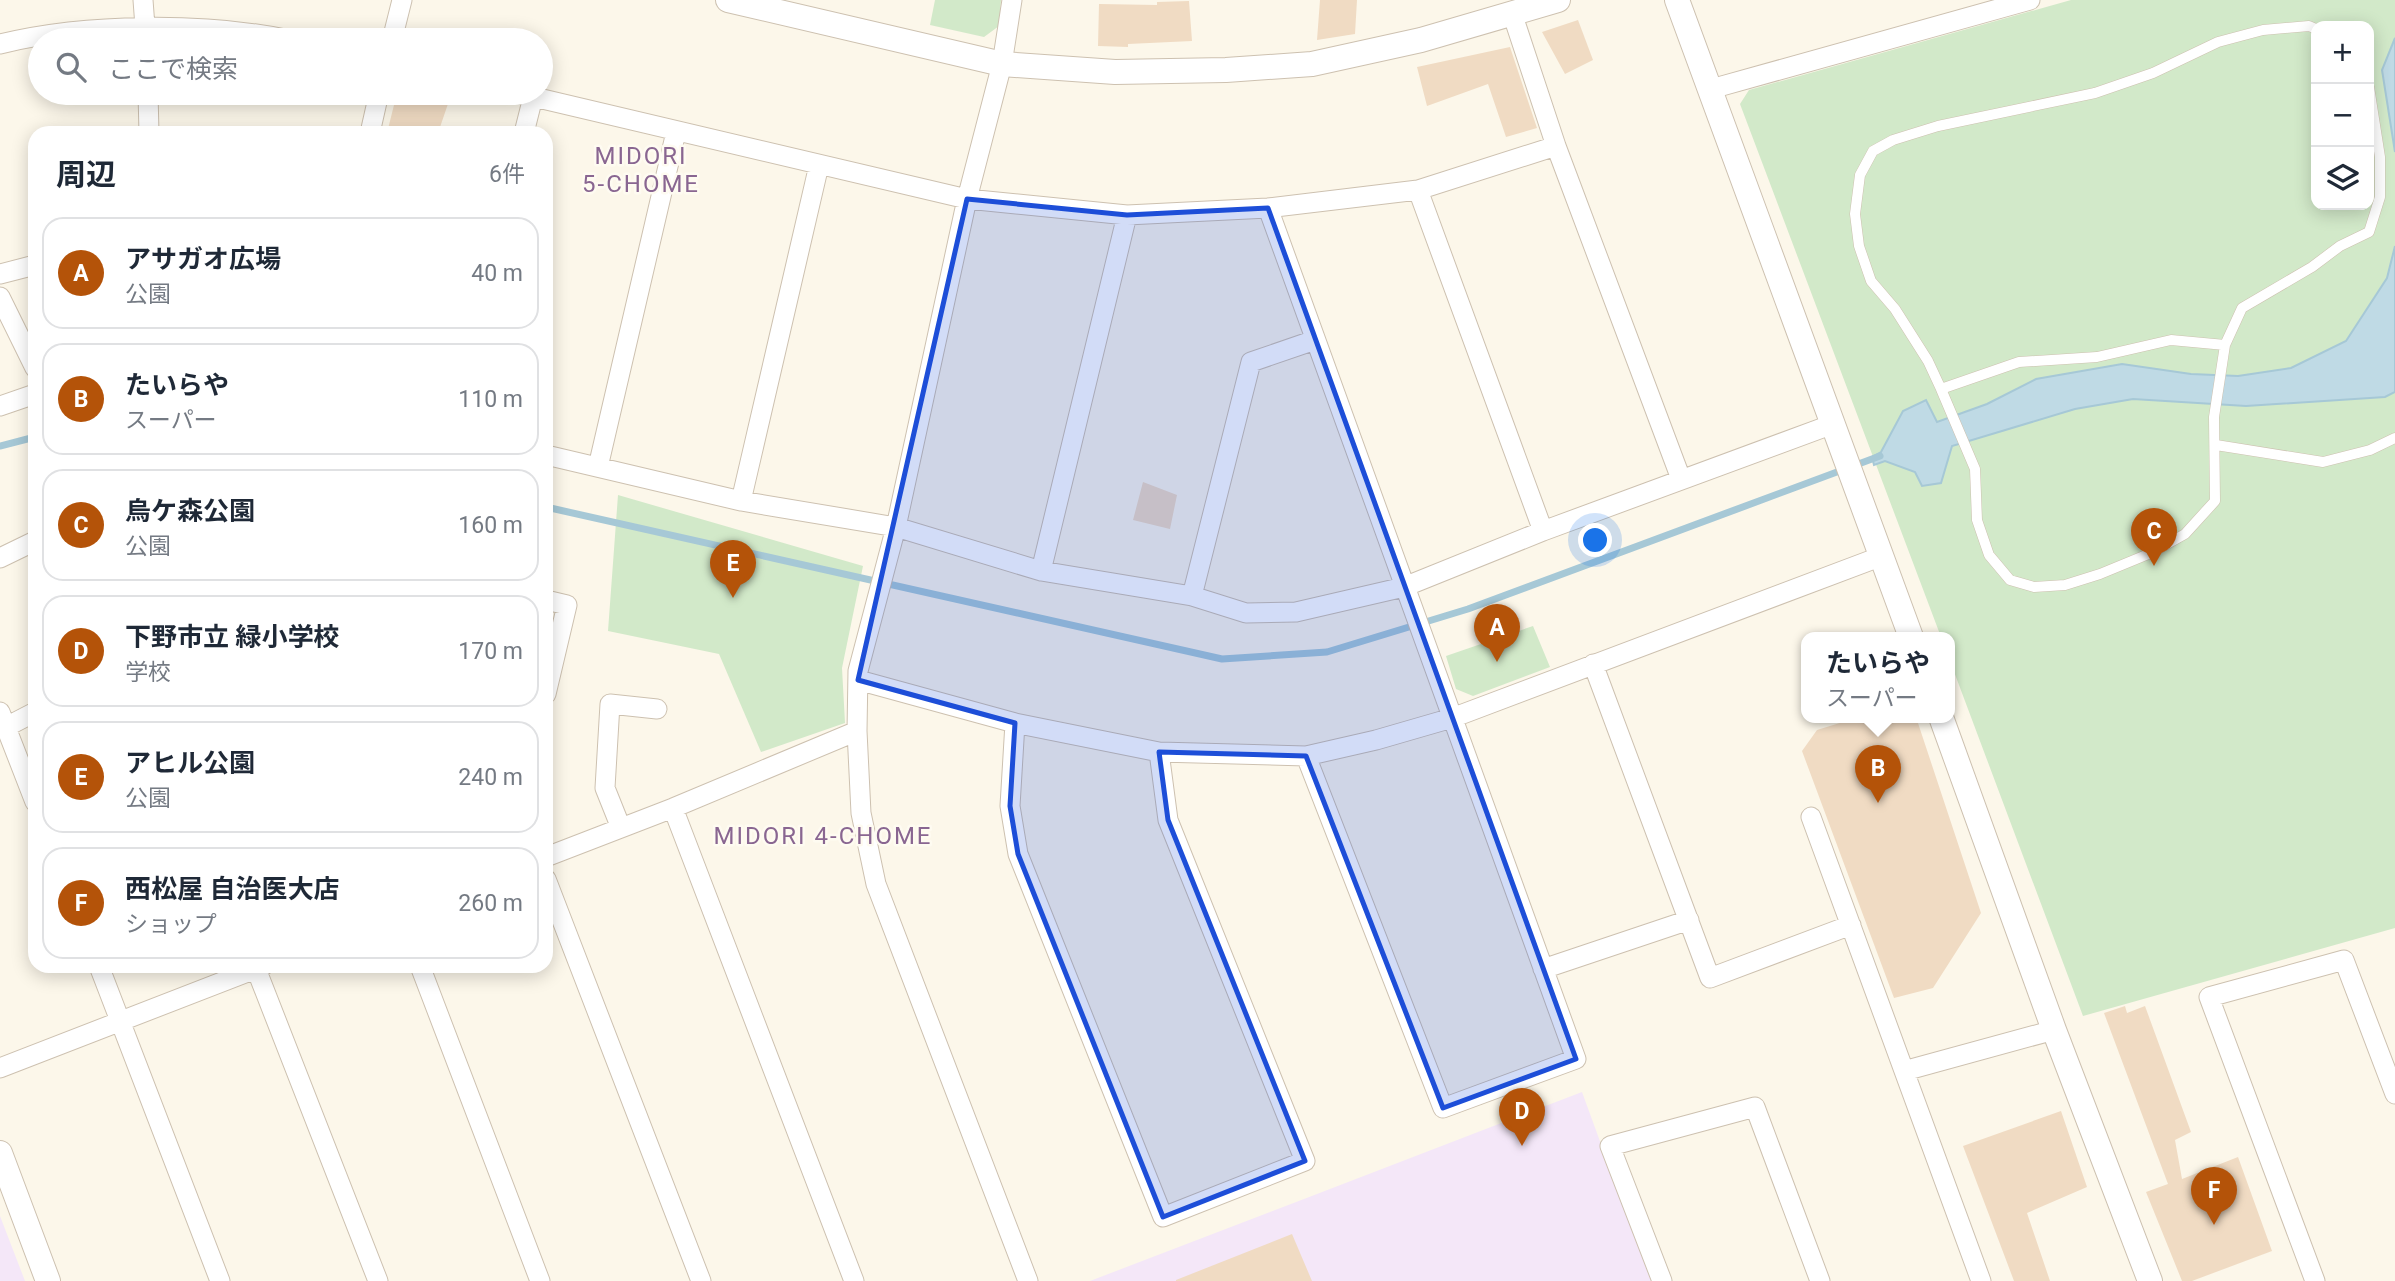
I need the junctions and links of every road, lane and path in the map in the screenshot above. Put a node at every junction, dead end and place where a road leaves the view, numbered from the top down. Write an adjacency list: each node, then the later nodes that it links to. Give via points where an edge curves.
1 (143, 0): 10 (street)
2 (401, 0): 11 (street)
3 (728, 0): 14 (street)
4 (1012, 0): 14 (street)
5 (1558, 0): 8 (street)
6 (1676, 0): 15 (street)
7 (2030, 0): 15 (street)
8 (1511, 13): 14 (street, via 1420,40 1312,64 1226,71 1115,72); 25 (street)
9 (2311, 27): 37 (lane, via 2263,30 2218,42 2153,73 2095,93 1938,126 1874,151 1860,175 1855,214 1859,246 1871,281 1895,309)
10 (146, 28)
11 (395, 28)
12 (28, 39): 13 (street)
13 (0, 44)
14 (1002, 64): 28 (street)
15 (1711, 89): 40 (street)
16 (553, 102): 24 (street)
17 (148, 105): 21 (street)
18 (376, 105): 22 (street)
19 (525, 105): 23 (street)
20 (2374, 116): 35 (lane, via 2381,157 2380,197 2369,232 2242,308)
21 (149, 126)
22 (372, 126)
23 (524, 126)
24 (676, 132): 26 (street); 44 (street)
25 (1556, 146): 27 (street); 45 (street)
26 (819, 165): 28 (street); 46 (street)
27 (1418, 190): 29 (street); 48 (street)
28 (967, 199): 30 (street); 47 (street)
29 (1268, 208): 30 (street); 34 (street)
30 (1127, 215): 52 (street)
31 (28, 267): 32 (street)
32 (0, 274)
33 (0, 297): 36 (street)
34 (1315, 340): 53 (street); 54 (street, via 1251,362)
35 (2225, 345): 37 (lane, via 2171,340 2098,357 2019,362); 42 (lane, via 2214,417)
36 (28, 354)
37 (1941, 389): 42 (lane, via 1975,469 1977,520 1989,555 2010,580 2034,587 2064,585 2100,574 2185,534 2215,501)
38 (28, 396): 39 (street)
39 (0, 406)
40 (1833, 424): 45 (street); 50 (street)
41 (2395, 438): 42 (lane, via 2323,462)
42 (2216, 445)
43 (553, 457): 44 (street)
44 (598, 467): 46 (street)
45 (1681, 479): 48 (street)
46 (741, 502): 47 (street)
47 (896, 527): 52 (street); 59 (street)
48 (1543, 531): 53 (street)
49 (28, 544): 51 (street)
50 (1882, 556): 56 (street); 58 (street)
51 (0, 558)
52 (1041, 571): 54 (street)
53 (1404, 587): 54 (street, via 1297,612 1246,613); 62 (street)
54 (1192, 596)
55 (553, 602): 57 (street, via 567,605)
56 (1910, 632)
57 (553, 664)
58 (1594, 664): 62 (street); 75 (street)
59 (858, 680): 64 (street); 66 (street)
60 (657, 709): 72 (street, via 610,704 605,788)
61 (28, 714): 63 (street)
62 (1452, 718): 68 (street); 77 (street)
63 (3, 720): 69 (street)
64 (1015, 723): 67 (street); 67 (street, via 1010,806 1018,854 1163,1217 1305,1161 1168,820)
65 (1943, 723): 83 (street)
66 (857, 731): 70 (street); 94 (street, via 861,814 876,884)
67 (1159, 752): 68 (street)
68 (1306, 756): 77 (street, via 1443,1108 1576,1059)
69 (28, 784)
70 (673, 808): 72 (street); 93 (street)
71 (1811, 817): 76 (street)
72 (621, 828): 73 (street)
73 (553, 854)
74 (553, 897): 92 (street)
75 (1689, 920): 76 (street, via 1710,978); 77 (street)
76 (1851, 925): 85 (street)
77 (1543, 969)
78 (102, 973): 82 (street)
79 (243, 973): 82 (street)
80 (260, 973): 90 (street)
81 (423, 973): 91 (street)
82 (120, 1021): 84 (street); 89 (street)
83 (2054, 1030): 85 (street); 98 (street)
84 (0, 1068)
85 (1904, 1071): 97 (street)
86 (2395, 1094): 99 (street, via 2344,960 2209,997)
87 (0, 1153): 88 (street)
88 (48, 1281)
89 (220, 1281)
90 (378, 1281)
91 (540, 1281)
92 (701, 1281)
93 (854, 1281)
94 (1028, 1281)
95 (1662, 1281): 96 (street, via 1610,1146 1755,1107)
96 (1820, 1281)
97 (1981, 1281)
98 (2150, 1281)
99 (2315, 1281)

